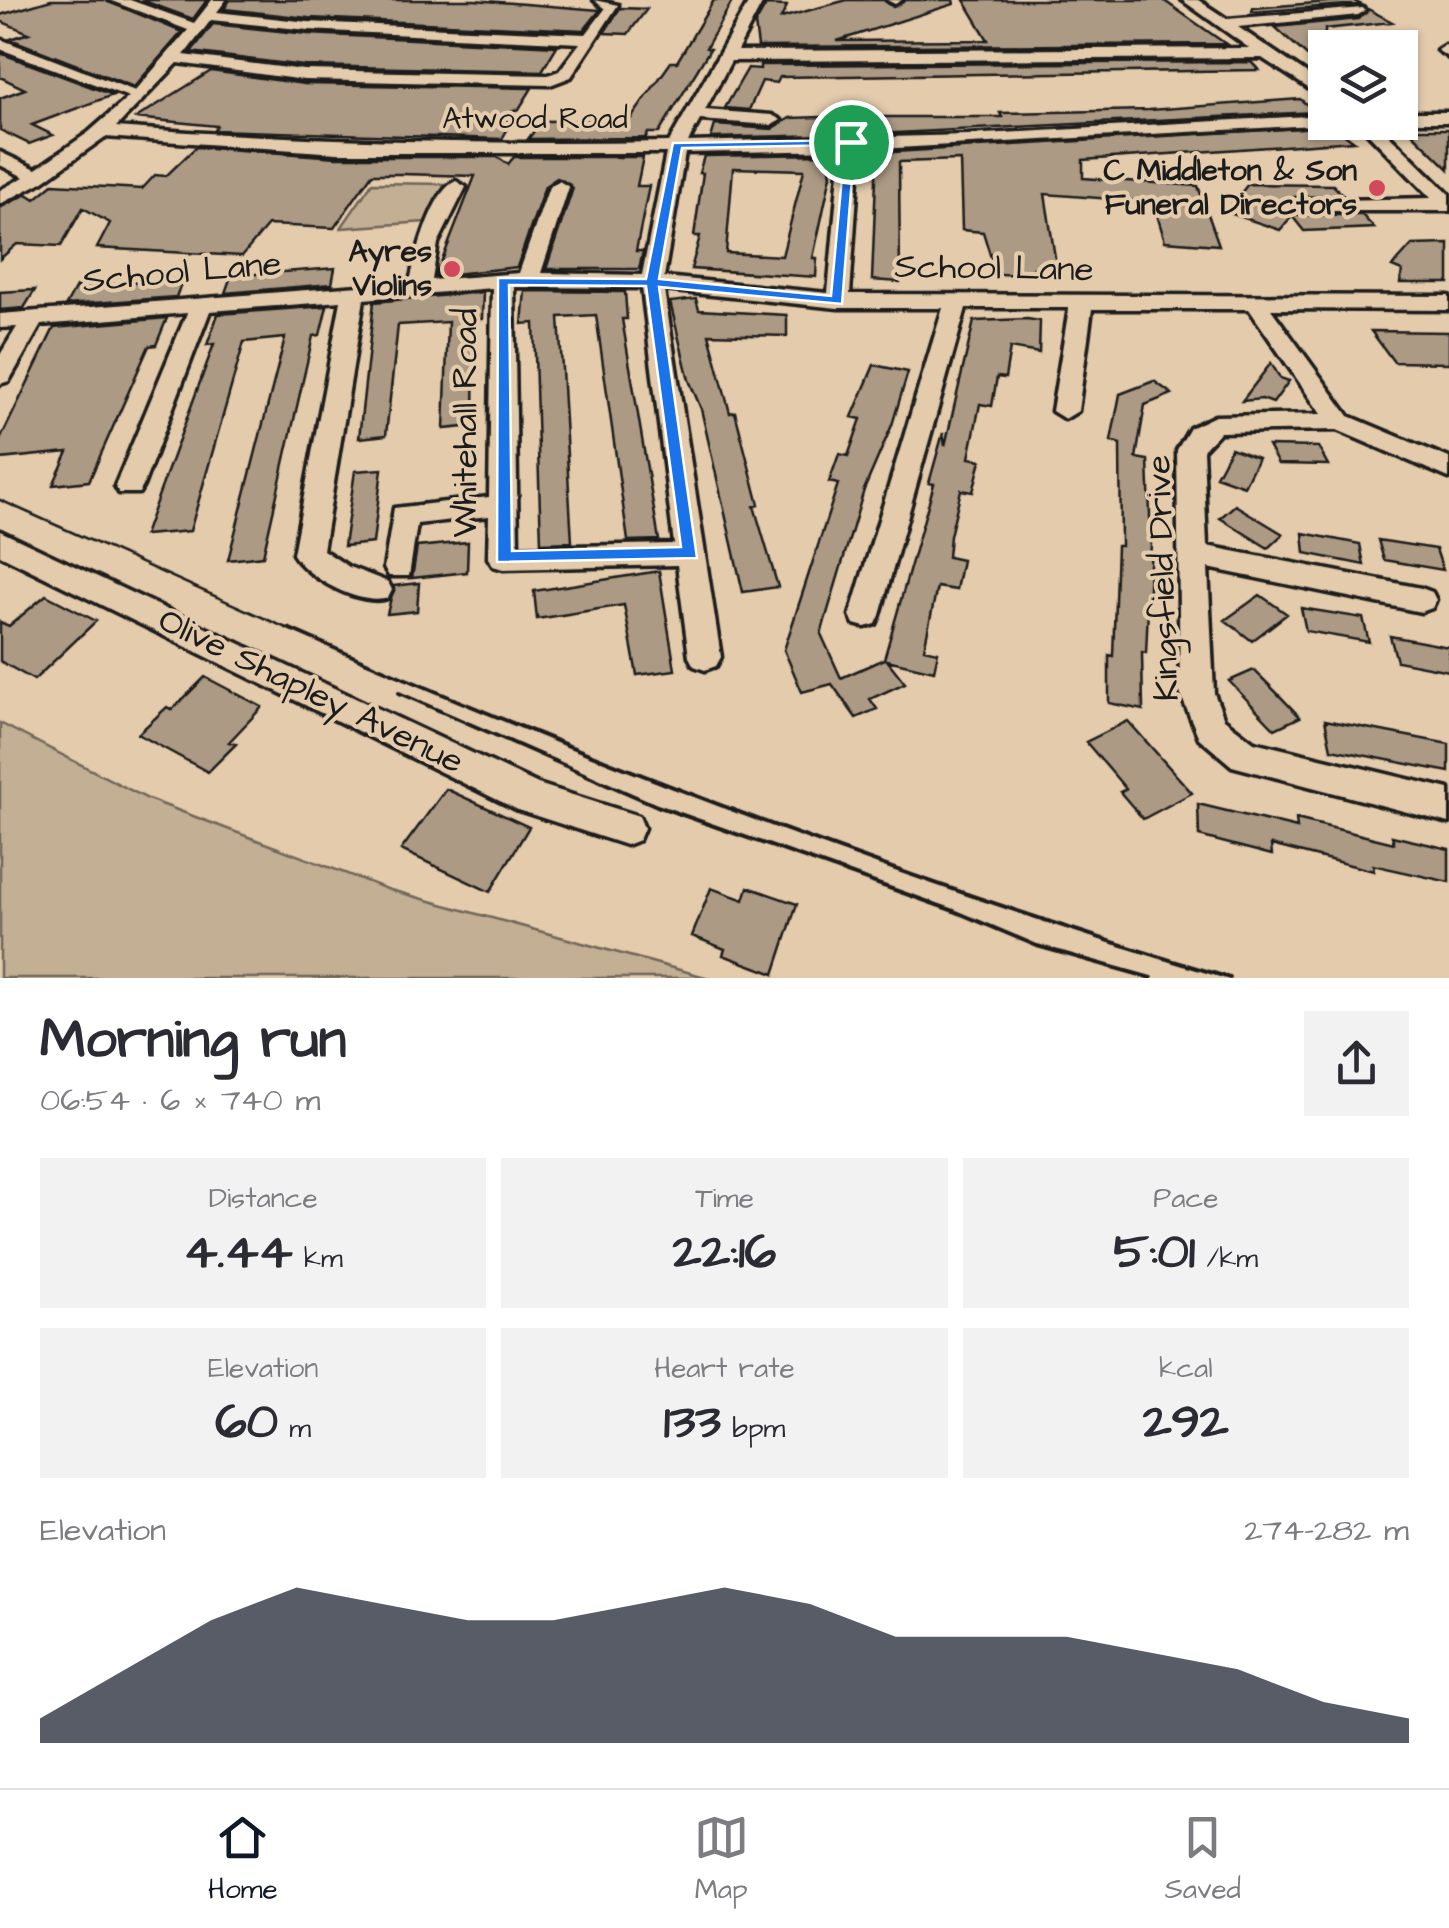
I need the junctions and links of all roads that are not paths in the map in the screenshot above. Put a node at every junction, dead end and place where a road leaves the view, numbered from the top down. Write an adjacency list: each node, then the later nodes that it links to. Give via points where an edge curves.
1 (116, 0): 7 (street)
2 (219, 0): 7 (street)
3 (757, 0): 12 (street)
4 (1188, 0): 8 (street)
5 (604, 1): 9 (street, via 612,8)
6 (1358, 12): 8 (street)
7 (203, 22): 9 (street); 13 (street)
8 (1224, 24): 11 (street)
9 (589, 39): 13 (street, via 559,77 510,81 304,75)
10 (0, 44): 15 (street)
11 (1266, 53): 12 (street); 14 (street)
12 (724, 56): 16 (street)
13 (176, 58): 21 (street)
14 (1308, 82)
15 (127, 92)
16 (694, 114): 19 (street); 24 (street)
17 (1449, 116): 18 (street)
18 (1418, 117)
19 (772, 120)
20 (1308, 121): 23 (street, Atwood Road, via 1138,134)
21 (105, 132): 24 (street, Atwood Road, via 368,148); 29 (street)
22 (1384, 140): 30 (street)
23 (851, 142): 24 (street, Atwood Road); 36 (street)
24 (677, 145): 33 (street)
25 (0, 158): 26 (street)
26 (28, 172)
27 (456, 187): 34 (street, via 428,243)
28 (559, 187): 32 (street, Whitehall Road)
29 (0, 198)
30 (1447, 201): 31 (street)
31 (1294, 207)
32 (516, 280): 33 (street, School Lane); 34 (street, School Lane); 49 (street, Whitehall Road)
33 (652, 282): 36 (street, School Lane); 51 (street)
34 (420, 287): 35 (street, School Lane)
35 (354, 292): 40 (street, School Lane); 54 (street, via 308,554)
36 (838, 301): 37 (street, School Lane)
37 (956, 303): 39 (street, School Lane); 56 (street)
38 (1449, 303): 41 (street, School Lane)
39 (1081, 304): 41 (street, School Lane); 45 (street)
40 (201, 305): 42 (street, School Lane); 48 (street)
41 (1257, 305): 46 (street)
42 (33, 319): 43 (street, School Lane); 44 (street)
43 (0, 321)
44 (0, 376)
45 (1065, 412)
46 (1340, 422): 47 (street, Kingsfield Drive); 52 (street, Kingsfield Drive, via 1215,424 1199,434 1190,450)
47 (1449, 469)
48 (130, 486)
49 (504, 505): 51 (street, Whitehall Road, via 503,558); 53 (street, via 404,515)
50 (0, 542): 59 (street, Olive Shapley Avenue, via 530,798)
51 (691, 554): 57 (street)
52 (1193, 554): 55 (street); 58 (street, Kingsfield Drive, via 1196,693 1216,734 1259,761)
53 (399, 568)
54 (377, 590)
55 (1421, 600)
56 (865, 614)
57 (705, 657)
58 (1449, 806)
59 (626, 828)

